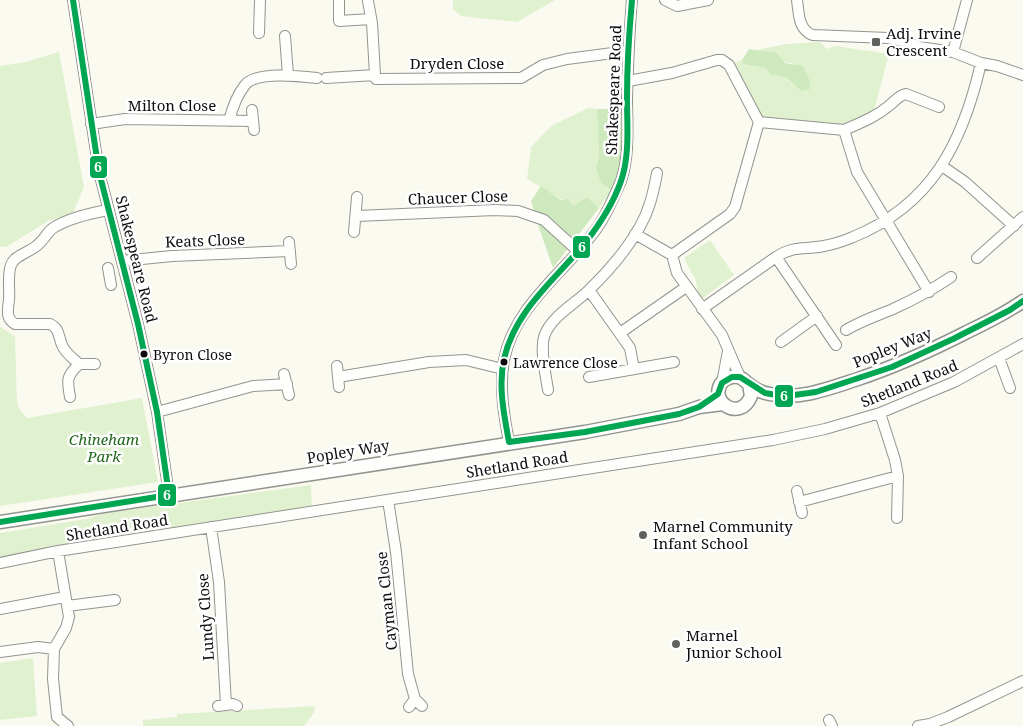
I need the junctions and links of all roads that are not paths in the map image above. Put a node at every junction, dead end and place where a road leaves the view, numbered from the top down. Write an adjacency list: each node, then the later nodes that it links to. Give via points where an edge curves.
1 (73, 0): 24 (street, Shakespeare Road)
2 (260, 0): 11 (street)
3 (339, 0): 10 (street, via 339,21)
4 (632, 0): 13 (street, Shakespeare Road)
5 (665, 0): 6 (street, via 677,6)
6 (708, 0)
7 (797, 0): 14 (street, via 802,26 809,33 888,38)
8 (967, 0): 14 (street)
9 (368, 1): 10 (street)
10 (371, 19): 16 (street)
11 (259, 33)
12 (285, 36): 18 (street)
13 (628, 51): 16 (street, Dryden Close, via 567,59 543,66 521,78 376,79); 19 (street, Shakespeare Road)
14 (953, 52): 15 (street)
15 (982, 63): 17 (street); 26 (street, via 958,138)
16 (376, 75): 18 (street)
17 (1023, 75)
18 (288, 76): 22 (street, via 258,78 246,84)
19 (628, 81): 23 (street, via 722,60 729,65); 36 (street, Shakespeare Road, via 626,161 622,178 613,200)
20 (939, 107): 25 (street, via 901,95 872,118)
21 (252, 110): 22 (street, Milton Close, via 253,126)
22 (229, 121): 24 (street, Milton Close, via 125,119)
23 (759, 122): 25 (street); 37 (street, via 735,207)
24 (91, 124): 29 (street, Shakespeare Road)
25 (844, 130): 32 (street, via 857,172)
26 (942, 166): 32 (street, via 915,196); 33 (street)
27 (657, 172): 35 (street, via 649,208)
28 (357, 198): 30 (street)
29 (108, 210): 41 (street, Shakespeare Road); 58 (street, via 78,217 51,229 44,240 11,263 9,271 7,315 10,321 55,326 62,346)
30 (356, 216): 34 (street); 36 (street, Chaucer Close, via 518,211 544,220)
31 (1023, 217): 33 (street)
32 (885, 220): 38 (street, via 853,237 823,246 794,248); 46 (street)
33 (1014, 226): 39 (street)
34 (354, 232)
35 (635, 234): 37 (street); 45 (street)
36 (578, 251): 61 (street, Shakespeare Road, via 530,305 506,350)
37 (672, 256): 44 (street)
38 (776, 257): 48 (street); 49 (street)
39 (977, 258)
40 (291, 264): 41 (street, Keats Close, via 290,246 172,256)
41 (123, 265): 43 (street, Keats Close, via 108,270); 72 (street, Shakespeare Road)
42 (951, 277): 46 (street)
43 (110, 285)
44 (686, 287): 48 (street); 51 (street)
45 (589, 290): 51 (street); 67 (street, via 547,330 543,348)
46 (929, 292): 50 (street)
47 (1023, 301): 68 (street, Popley Way, via 892,367 816,392 787,396)
48 (702, 309): 55 (street, via 722,335)
49 (817, 316): 52 (street); 54 (street)
50 (846, 330)
51 (620, 333): 62 (street, via 630,348)
52 (781, 342)
53 (1023, 344): 56 (street, Shetland Road)
54 (836, 345)
55 (728, 350): 64 (street); 69 (street)
56 (999, 358): 66 (street); 73 (street, Shetland Road, via 954,382)
57 (674, 362): 62 (street)
58 (80, 364): 59 (street); 70 (street, via 67,380)
59 (95, 364)
60 (337, 366): 61 (street, via 339,382 429,362 466,360)
61 (503, 369): 74 (street, Shakespeare Road, via 502,392)
62 (634, 369): 63 (street)
63 (589, 377)
64 (745, 381): 68 (street, Popley Way); 69 (street, Popley Way, via 732,377); 71 (street, via 751,396)
65 (287, 384): 72 (street, via 253,386)
66 (1010, 388)
67 (548, 390)
68 (765, 393): 71 (street)
69 (721, 394): 71 (street, via 734,409); 74 (street, Popley Way, via 679,414)
70 (70, 397)
71 (749, 402)
72 (157, 412): 77 (street, Shakespeare Road)
73 (880, 413): 75 (street); 78 (street, Shetland Road, via 773,440)
74 (510, 442): 77 (street, Popley Way)
75 (898, 476): 79 (street); 81 (street)
76 (797, 490): 79 (street)
77 (169, 495): 82 (street, Popley Way)
78 (388, 500): 83 (street, Shetland Road); 92 (street, Cayman Close, via 408,674)
79 (799, 502): 80 (street)
80 (802, 513)
81 (897, 518)
82 (0, 522)
83 (211, 527): 84 (street, Shetland Road); 93 (street, Lundy Close, via 219,582 222,706)
84 (58, 551): 85 (street, Shetland Road); 87 (street)
85 (0, 562)
86 (115, 600): 87 (street)
87 (66, 602): 88 (street); 89 (street, via 69,617)
88 (0, 608)
89 (54, 649): 90 (street, via 38,647); 95 (street, via 57,717)
90 (0, 652)
91 (1023, 681): 94 (street)
92 (415, 704)
93 (237, 706)
94 (931, 725): 96 (street)
95 (68, 726)
96 (918, 726)

